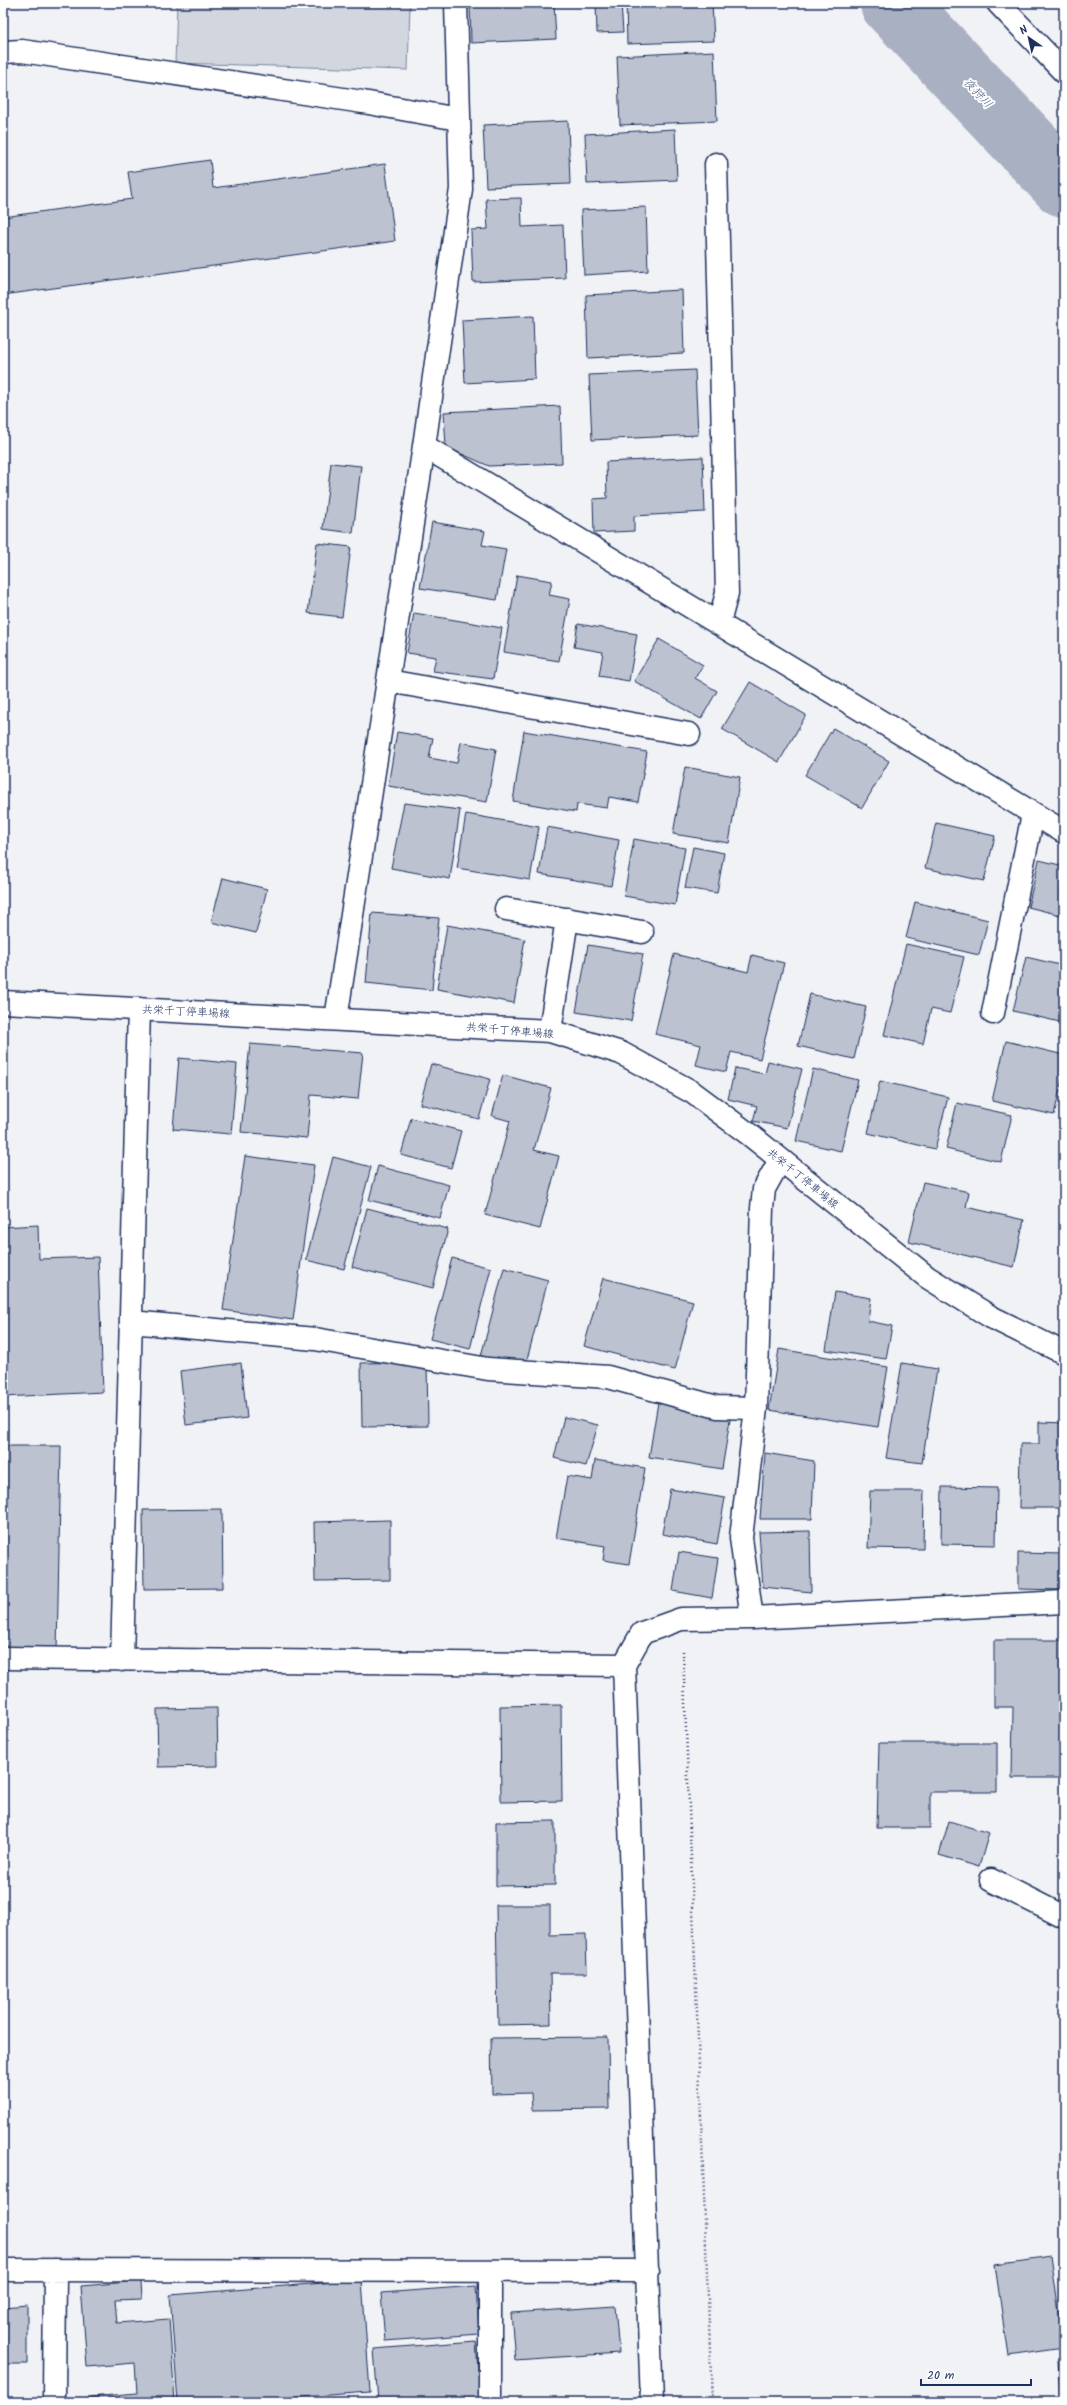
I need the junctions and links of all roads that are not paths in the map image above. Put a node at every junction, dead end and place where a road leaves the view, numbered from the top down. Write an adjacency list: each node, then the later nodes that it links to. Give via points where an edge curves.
1 (456, 3): 5 (street)
2 (998, 3): 4 (street)
3 (3, 52): 5 (street, via 30,52 363,102)
4 (1064, 72)
5 (458, 119): 7 (street, via 461,189)
6 (716, 164): 8 (street, via 727,593)
7 (424, 446): 8 (street); 9 (street)
8 (719, 623): 11 (street)
9 (388, 681): 10 (street); 19 (street)
10 (689, 734)
11 (1033, 814): 12 (street); 18 (street)
12 (1064, 832)
13 (506, 909): 14 (street)
14 (567, 919): 15 (street); 20 (street)
15 (642, 932)
16 (3, 1002): 17 (street, 共栄千丁停車場線)
17 (139, 1009): 19 (street, 共栄千丁停車場線); 22 (street)
18 (993, 1013)
19 (336, 1018): 20 (street, 共栄千丁停車場線)
20 (550, 1031): 21 (street, 共栄千丁停車場線, via 621,1052 679,1085 750,1135)
21 (780, 1160): 23 (street, 共栄千丁停車場線, via 926,1276 990,1317); 24 (street, via 764,1189 762,1208)
22 (131, 1322): 24 (street, via 315,1339 488,1369 608,1377 717,1406); 28 (street)
23 (1064, 1353)
24 (756, 1408): 26 (street, via 741,1538)
25 (1064, 1602): 26 (street)
26 (752, 1618): 29 (street, via 681,1619 642,1633)
27 (3, 1658): 28 (street)
28 (122, 1660): 29 (street)
29 (624, 1665): 35 (street)
30 (991, 1880): 31 (street)
31 (1064, 1916)
32 (3, 2270): 33 (street)
33 (55, 2270): 34 (street); 36 (street)
34 (490, 2271): 35 (street); 37 (street)
35 (648, 2271): 38 (street)
36 (54, 2402)
37 (490, 2402)
38 (652, 2402)

